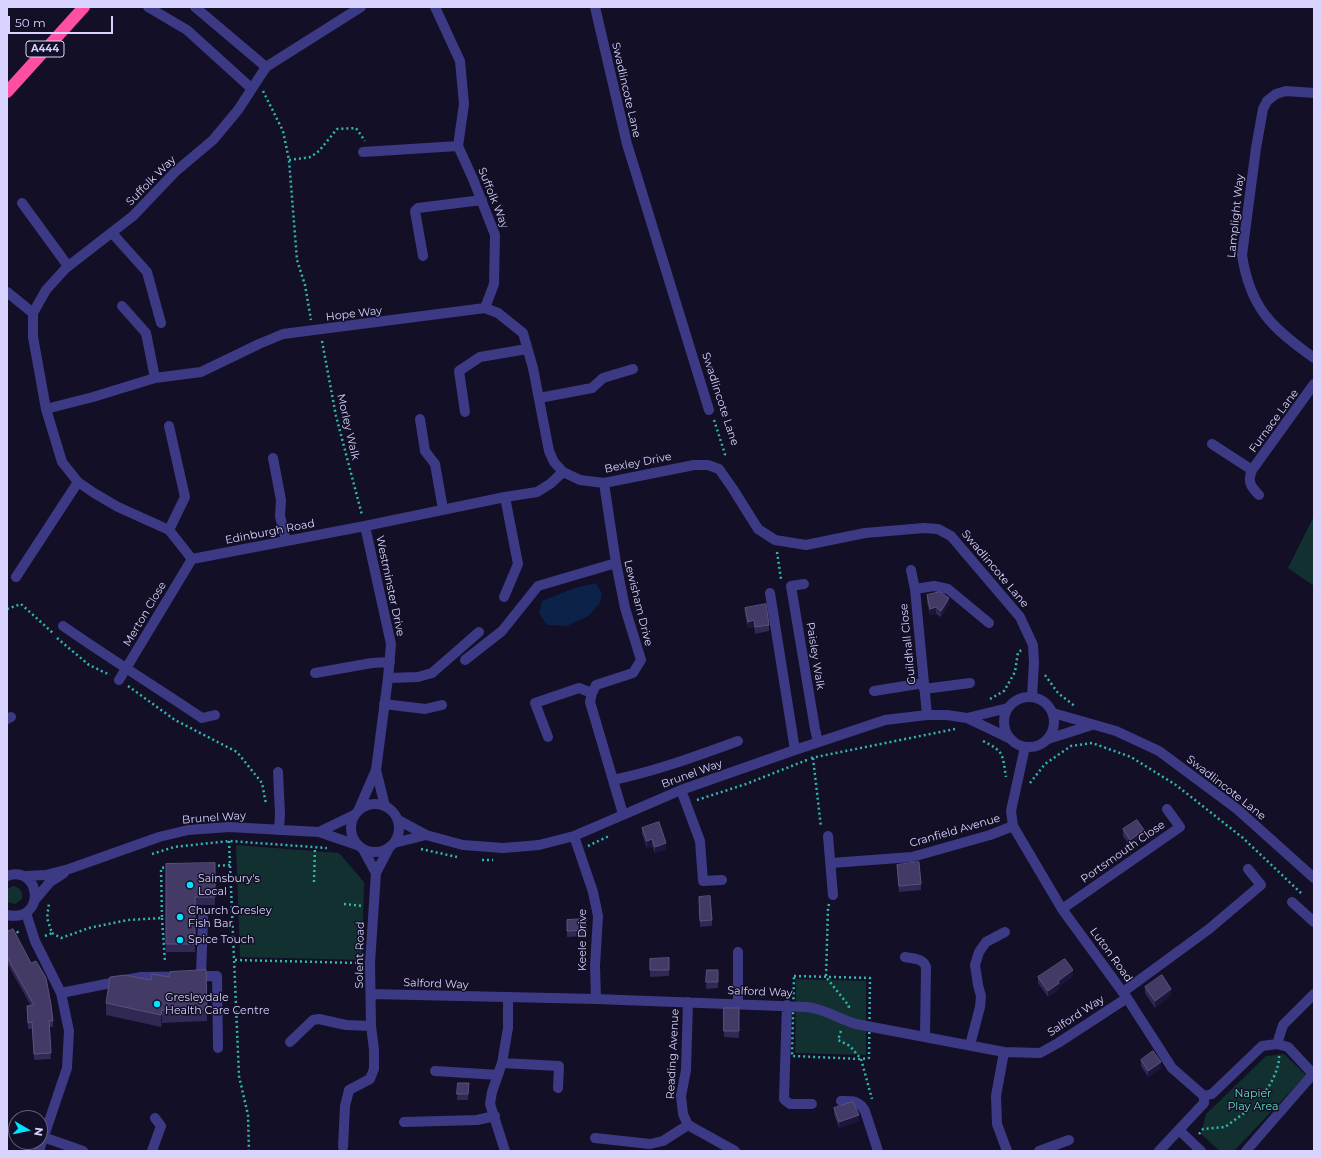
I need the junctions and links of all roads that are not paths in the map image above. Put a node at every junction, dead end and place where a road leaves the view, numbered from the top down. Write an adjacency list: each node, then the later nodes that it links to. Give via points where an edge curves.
1 (84, 7): 9 (highway, A444)
2 (148, 7): 8 (street, via 187,30)
3 (195, 7): 7 (street)
4 (360, 7): 7 (street, Suffolk Way)
5 (435, 7): 11 (street, via 460,61 464,104)
6 (595, 7): 30 (street, Swadlincote Lane, via 627,144)
7 (266, 67): 8 (street, Suffolk Way)
8 (254, 84): 15 (street, Suffolk Way, via 238,110 213,140 175,172 133,216)
9 (7, 92)
10 (1314, 93): 24 (street, Lamplight Way, via 1286,91 1276,94 1262,109 1242,255 1246,276 1258,306 1282,334)
11 (458, 146): 12 (street); 13 (street, Suffolk Way)
12 (367, 152)
13 (482, 200): 16 (street, via 418,208 415,211); 20 (street, Suffolk Way, via 495,235 494,284)
14 (22, 204): 17 (street)
15 (112, 233): 17 (street, Suffolk Way); 22 (street, via 147,272)
16 (423, 256)
17 (68, 266): 21 (street, Suffolk Way, via 46,290)
18 (7, 292): 21 (street)
19 (122, 306): 26 (street, via 146,333)
20 (485, 308): 23 (street, via 498,313 523,333); 26 (street, Hope Way, via 283,334 200,372)
21 (33, 313): 29 (street, Suffolk Way, via 33,337)
22 (161, 323)
23 (527, 349): 28 (street); 31 (street, via 480,357 459,371)
24 (1314, 358)
25 (633, 369): 28 (street, via 603,378 592,388)
26 (155, 378): 29 (street, Hope Way)
27 (1314, 384): 37 (street, Furnace Lane)
28 (539, 398): 38 (street, via 549,451)
29 (46, 409): 39 (street, via 62,462)
30 (709, 410)
31 (465, 412)
32 (420, 419): 43 (street, via 425,451 435,464)
33 (169, 426): 45 (street, via 185,497)
34 (1212, 444): 37 (street, Furnace Lane)
35 (273, 458): 46 (street, via 281,500 280,516)
36 (719, 469): 40 (street, Bexley Drive, via 694,465); 68 (street, Swadlincote Lane, via 758,529 775,540 806,545 865,533 924,528 938,529 951,536 1020,617 1033,645)
37 (1252, 470): 41 (street, Furnace Lane, via 1250,486)
38 (563, 472): 40 (street, Bexley Drive, via 580,480); 42 (street, Edinburgh Road, via 537,492)
39 (78, 482): 45 (street, via 118,507); 50 (street)
40 (604, 483): 48 (street, Lewisham Drive)
41 (1259, 495)
42 (506, 497): 43 (street, Edinburgh Road); 54 (street, via 518,564)
43 (443, 509): 44 (street, Edinburgh Road)
44 (365, 526): 46 (street, Edinburgh Road); 59 (street, Westminster Drive, via 390,644)
45 (169, 530): 47 (street)
46 (286, 541): 47 (street, Edinburgh Road)
47 (192, 559): 60 (street, Merton Close)
48 (616, 563): 58 (street, via 538,586 502,631); 67 (street, Lewisham Drive, via 625,608 640,660 633,673 596,685)
49 (912, 570): 52 (street, Guildhall Close)
50 (16, 577)
51 (804, 584): 81 (street, Paisley Walk, via 791,586)
52 (915, 589): 55 (street, via 934,586 948,588); 65 (street, Guildhall Close)
53 (770, 594): 83 (street)
54 (504, 597)
55 (990, 623)
56 (63, 626): 60 (street)
57 (479, 632): 62 (street, via 432,674)
58 (465, 660)
59 (390, 662): 61 (street); 62 (street, Westminster Drive)
60 (126, 669): 63 (street, Merton Close); 73 (street, via 202,718)
61 (314, 673)
62 (388, 678): 69 (street, Westminster Drive)
63 (119, 680)
64 (970, 683): 65 (street)
65 (924, 686): 66 (street); 74 (street, Guildhall Close)
66 (874, 691)
67 (592, 693): 77 (street, via 579,688 535,703); 86 (street, via 590,702)
68 (1032, 697): 71 (street, via 1020,698); 72 (street, via 1043,700)
69 (384, 704): 70 (street, via 425,709); 84 (street, Westminster Drive)
70 (442, 705)
71 (1008, 708): 75 (street, Brunel Way); 78 (street, via 1004,726)
72 (1053, 713): 76 (street, Swadlincote Lane); 79 (street, via 1054,728)
73 (215, 715)
74 (927, 715): 75 (street, Brunel Way); 81 (street, Brunel Way, via 885,720)
75 (967, 718): 78 (street, Brunel Way)
76 (1096, 726): 79 (street); 107 (street, Swadlincote Lane, via 1116,731 1159,751 1236,809)
77 (548, 737)
78 (1011, 739): 82 (street)
79 (1048, 739): 82 (street, via 1042,744)
80 (738, 742): 86 (street, via 641,774)
81 (818, 742): 83 (street, Brunel Way)
82 (1025, 747): 93 (street, Luton Road, via 1011,811)
83 (795, 750): 87 (street, Brunel Way)
84 (376, 770): 88 (street, Westminster Drive); 90 (street, Westminster Drive)
85 (278, 772): 94 (street)
86 (614, 780): 91 (street)
87 (681, 790): 91 (street, Brunel Way); 108 (street, via 700,841 703,881)
88 (385, 806): 90 (street, via 374,803); 92 (street)
89 (1167, 810): 112 (street, Portsmouth Close, via 1180,827)
90 (356, 812): 95 (street, Brunel Way); 100 (street, via 350,831)
91 (623, 814): 97 (street, Brunel Way)
92 (398, 820): 96 (street, Brunel Way); 99 (street, via 398,836)
93 (1013, 826): 101 (street, Cranfield Avenue, via 912,857); 112 (street, Luton Road)
94 (278, 830): 95 (street, Brunel Way); 103 (street, Brunel Way, via 229,826 188,830 159,837)
95 (319, 832): 100 (street, Brunel Way)
96 (426, 835): 97 (street, Brunel Way, via 463,845 504,848 539,845); 99 (street, Brunel Way)
97 (574, 836): 126 (street, Keele Drive, via 593,892 598,916)
98 (828, 836): 101 (street)
99 (391, 845): 100 (street, via 375,852); 104 (street, Solent Road)
100 (360, 847): 104 (street)
101 (831, 863): 109 (street)
102 (1248, 869): 124 (street, Salford Way, via 1261,885)
103 (69, 870): 106 (street, Brunel Way); 110 (street, Brunel Way, via 50,882)
104 (376, 874): 122 (street, Solent Road, via 370,963)
105 (7, 876): 106 (street, Brunel Way)
106 (25, 876): 110 (street, via 34,887)
107 (1314, 878)
108 (722, 880)
109 (833, 895)
110 (34, 901): 113 (street, Brunel Way)
111 (1292, 902): 116 (street)
112 (1062, 909): 124 (street, Luton Road)
113 (26, 913): 114 (street); 121 (street, via 35,941)
114 (9, 916)
115 (203, 918): 120 (street)
116 (1314, 922)
117 (1005, 932): 134 (street, via 986,942 979,952 975,965 981,996 980,1007)
118 (738, 952): 128 (street)
119 (905, 957): 131 (street, via 925,962)
120 (201, 976): 121 (street, via 141,977); 135 (street, via 217,976)
121 (61, 992): 148 (street, via 70,1031 67,1068)
122 (371, 994): 125 (street, Salford Way); 130 (street, Solent Road)
123 (1314, 994): 133 (street, via 1283,1025)
124 (1125, 995): 136 (street, Salford Way, via 1040,1053); 142 (street, Luton Road, via 1172,1068)
125 (508, 998): 126 (street, Salford Way); 137 (street, via 508,1028)
126 (596, 999): 127 (street, Salford Way)
127 (688, 1002): 128 (street, Salford Way); 149 (street, Reading Avenue, via 686,1070 681,1096 683,1114)
128 (738, 1004): 129 (street, Salford Way)
129 (790, 1005): 131 (street, Salford Way, via 818,1008 844,1020); 144 (street, via 784,1099 790,1104)
130 (371, 1026): 132 (street, via 313,1020); 154 (street, Solent Road, via 374,1069 370,1080 347,1093)
131 (926, 1037): 134 (street, Salford Way)
132 (290, 1042)
133 (1277, 1044): 139 (street, via 1288,1047); 142 (street, via 1262,1046 1212,1094)
134 (970, 1045): 136 (street, Salford Way)
135 (218, 1048)
136 (1004, 1052): 160 (street, via 996,1096 997,1124)
137 (502, 1063): 140 (street); 141 (street, via 559,1066)
138 (435, 1071): 140 (street)
139 (1314, 1074): 164 (street)
140 (498, 1075): 145 (street, via 490,1104)
141 (558, 1088)
142 (1204, 1096): 150 (street, via 1204,1103)
143 (841, 1101): 159 (street, via 856,1101 862,1106)
144 (812, 1104)
145 (495, 1116): 147 (street, via 477,1120); 157 (street)
146 (155, 1118): 156 (street, via 161,1126)
147 (404, 1122)
148 (48, 1123)
149 (688, 1125): 151 (street, via 662,1141 650,1144); 158 (street)
150 (1179, 1130): 162 (street); 163 (street)
151 (595, 1138)
152 (48, 1139): 155 (street)
153 (1069, 1140): 161 (street)
154 (343, 1147)
155 (83, 1151)
156 (152, 1151)
157 (505, 1151)
158 (735, 1151)
159 (878, 1151)
160 (1007, 1151)
161 (1039, 1151)
162 (1159, 1151)
163 (1201, 1151)
164 (1246, 1151)

